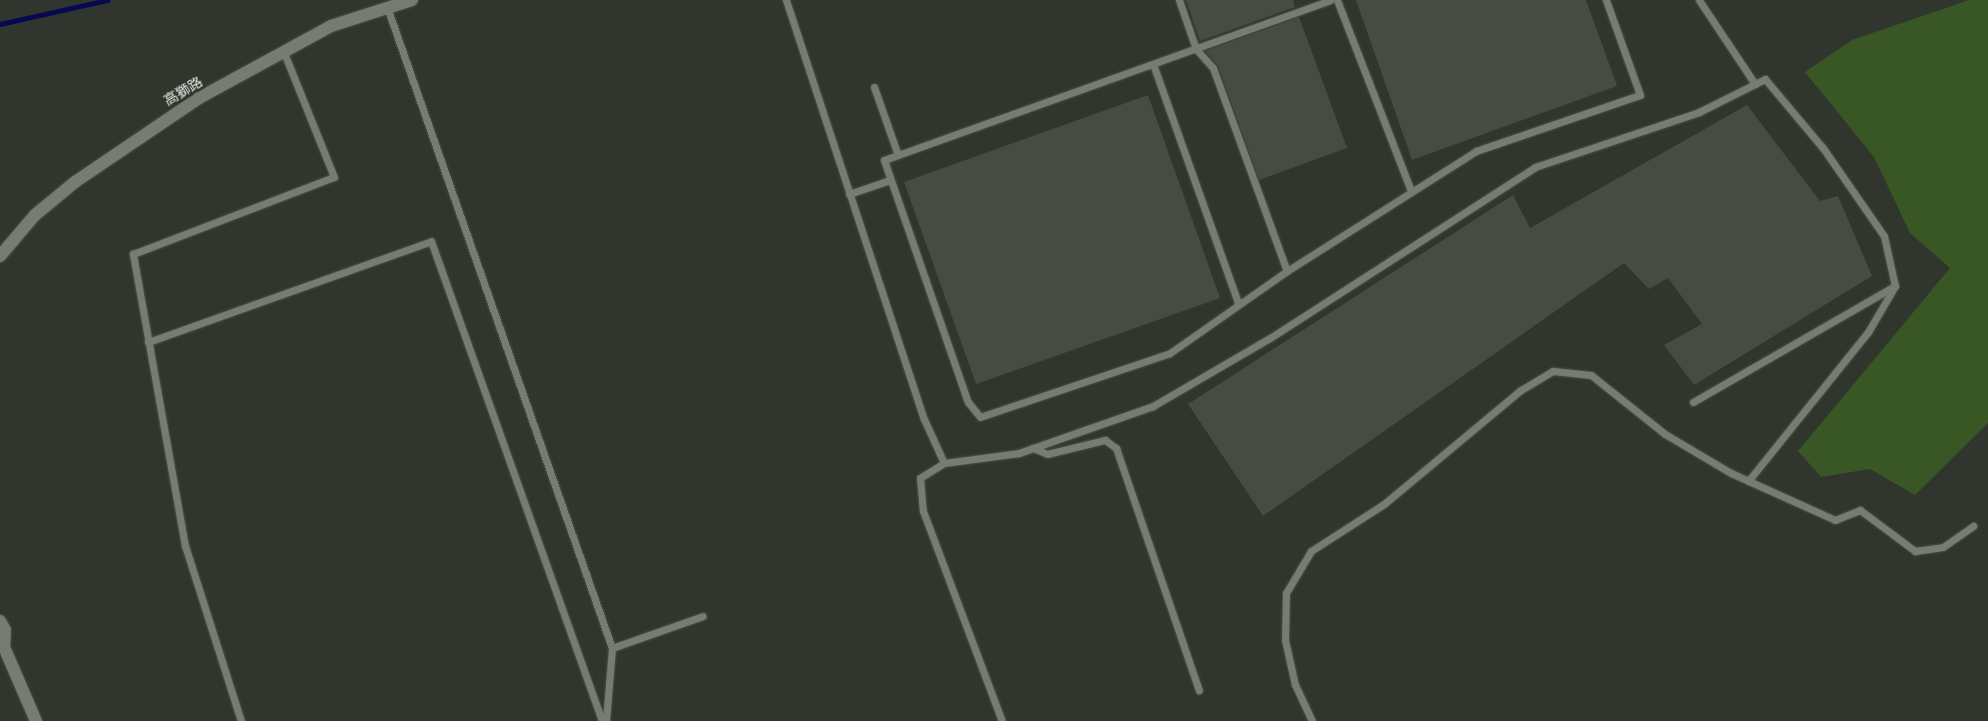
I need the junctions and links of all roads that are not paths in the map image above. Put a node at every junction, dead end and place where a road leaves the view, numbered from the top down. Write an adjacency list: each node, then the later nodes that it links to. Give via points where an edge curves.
1 (412, 0): 8 (street, 高獅路)
2 (786, 0): 17 (lane)
3 (1179, 0): 9 (lane)
4 (1330, 0): 9 (lane)
5 (1338, 0): 16 (lane)
6 (1606, 0): 16 (lane, via 1640,95 1476,151)
7 (1699, 0): 12 (lane)
8 (387, 7): 10 (street, 高獅路); 30 (lane)
9 (1196, 48): 11 (lane); 19 (lane, via 1213,68)
10 (282, 50): 18 (street, 高獅路, via 143,133 74,182 35,215); 22 (lane, via 334,177 132,254)
11 (1153, 64): 14 (lane); 21 (lane)
12 (1755, 84): 20 (lane, via 1765,79 1858,196 1884,236); 24 (lane, via 1699,112 1535,167 1270,338 1153,406)
13 (874, 87): 14 (lane)
14 (898, 156): 15 (lane, via 884,160)
15 (890, 180): 17 (lane); 21 (lane, via 968,402 980,417 1170,354)
16 (1411, 191): 19 (lane)
17 (849, 194): 25 (lane, via 924,419)
18 (0, 256)
19 (1287, 271): 21 (lane)
20 (1895, 286): 23 (lane); 26 (lane, via 1868,332)
21 (1238, 303)
22 (148, 342): 33 (lane, via 185,546); 34 (lane, via 431,241)
23 (1693, 402)
24 (1033, 448): 25 (lane); 31 (lane, via 1047,454 1105,440 1116,448)
25 (944, 463): 36 (lane, via 920,478 923,511)
26 (1748, 481): 27 (lane, via 1835,520 1860,510 1915,550 1943,547); 37 (lane, via 1665,434 1591,375 1554,372 1521,390 1384,504 1311,551 1286,593 1285,640 1295,685)
27 (1974, 526)
28 (703, 616): 30 (lane)
29 (0, 621): 32 (street, via 5,630 4,647)
30 (612, 648): 35 (lane)
31 (1199, 690)
32 (36, 721)
33 (241, 721)
34 (602, 721)
35 (606, 721)
36 (1002, 721)
37 (1312, 721)

